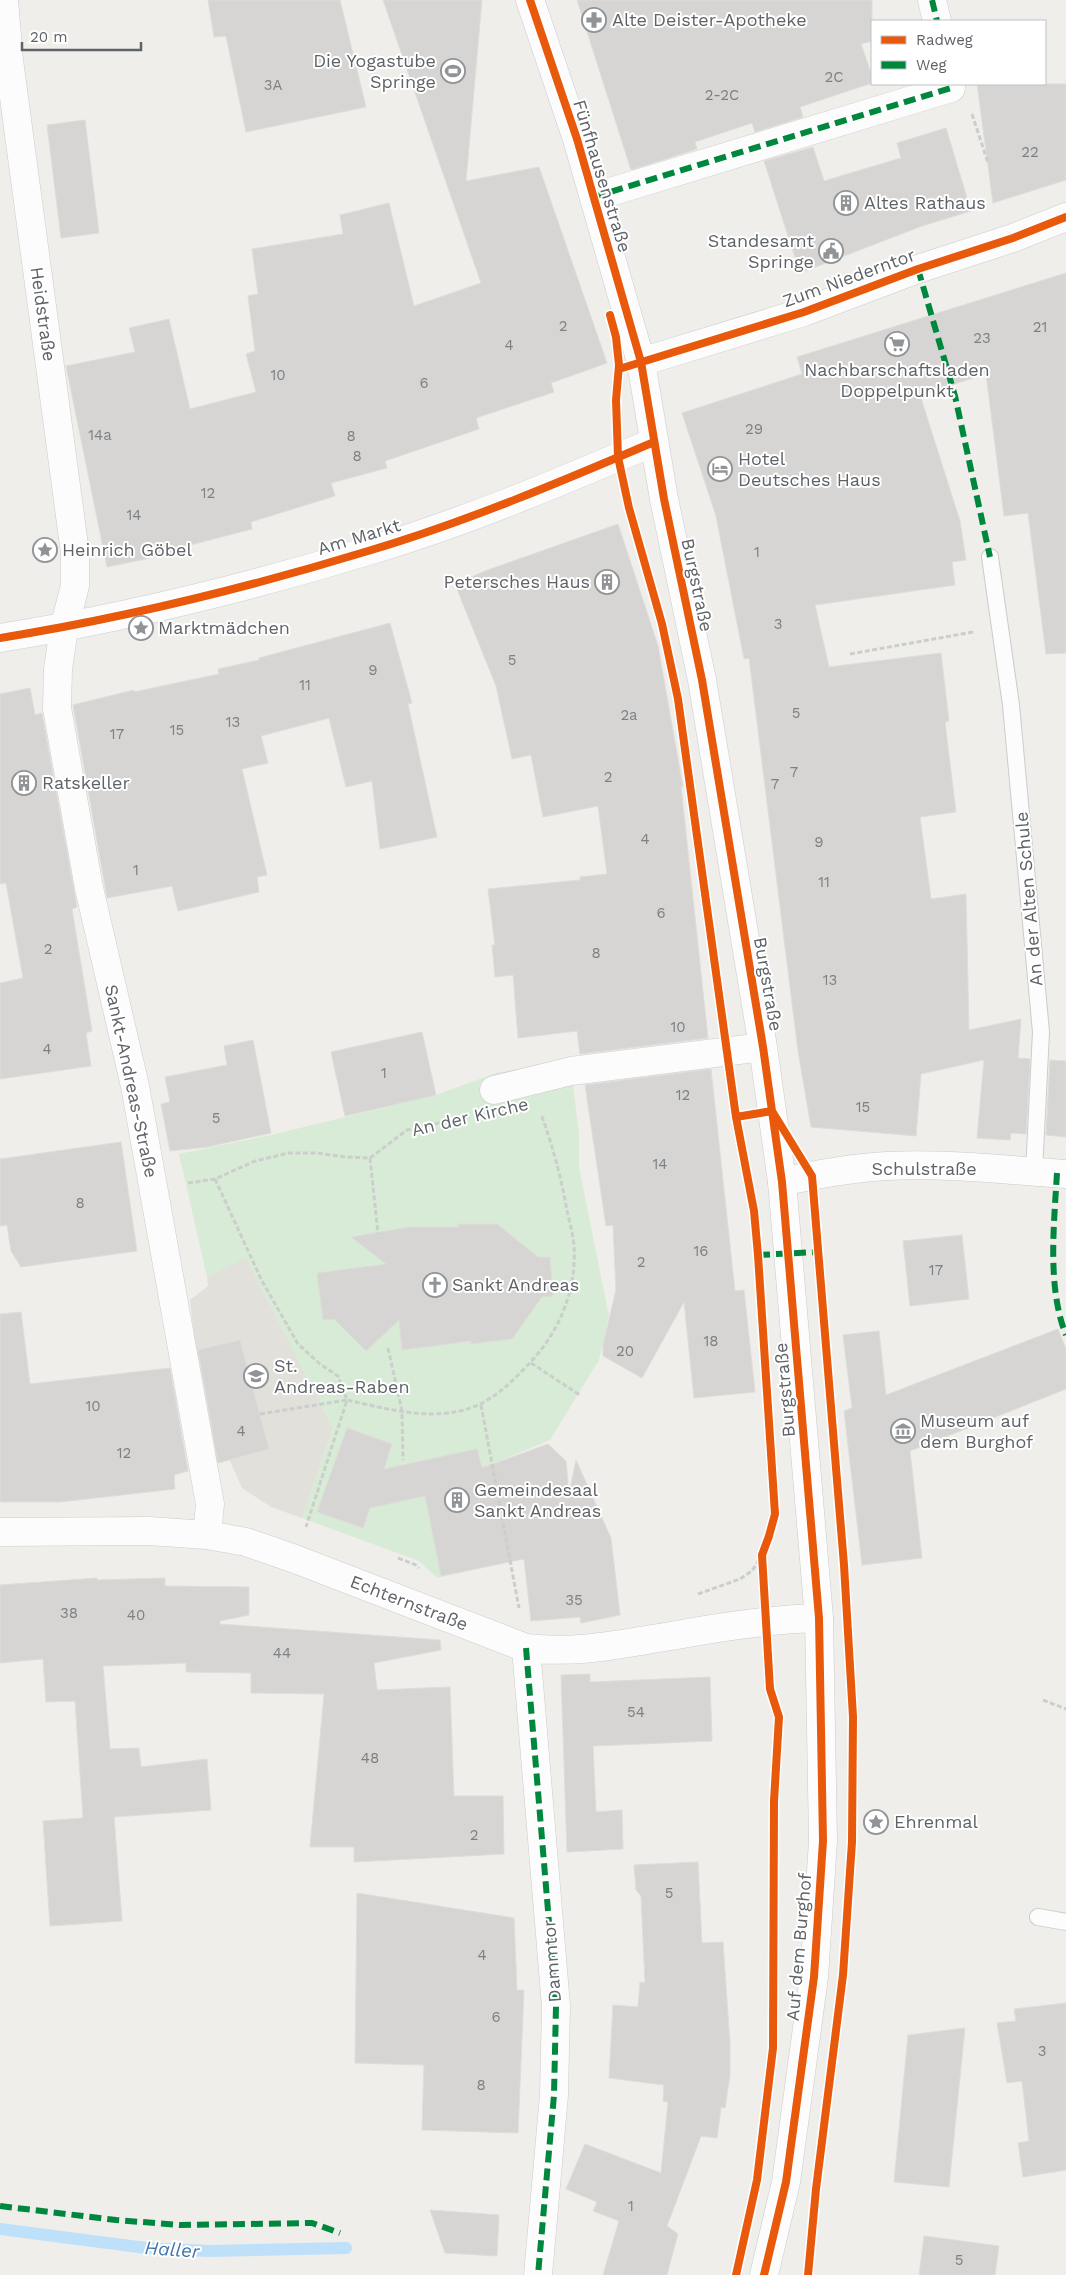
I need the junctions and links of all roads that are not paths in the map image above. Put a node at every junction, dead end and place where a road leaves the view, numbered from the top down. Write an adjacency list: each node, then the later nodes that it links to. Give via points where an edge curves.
1 (4, 0): 11 (street, Heidstraße, via 9,60 75,553 75,586)
2 (530, 0): 6 (street, Fünfhausenstraße)
3 (932, 0): 4 (street)
4 (937, 20)
5 (951, 86): 6 (street)
6 (594, 197): 8 (street, Fünfhausenstraße)
7 (1066, 217): 8 (street, Zum Niederntor, via 804,312)
8 (641, 362): 9 (street, Burgstraße)
9 (654, 442): 11 (street, Am Markt, via 513,501 369,551 223,592); 13 (street, Burgstraße, via 702,680)
10 (990, 557): 15 (lane, An der Alten Schule, via 1011,705 1041,1032)
11 (64, 628): 12 (street, Am Markt); 19 (street, Sankt-Andreas-Straße, via 57,708 90,888 154,1189 210,1504)
12 (0, 638)
13 (763, 1047): 14 (street, An der Kirche, via 571,1071); 17 (street, Burgstraße)
14 (494, 1090)
15 (1034, 1172): 16 (street, Schulstraße); 17 (street, Schulstraße, via 889,1166 852,1169)
16 (1066, 1174)
17 (782, 1182): 20 (street, Burgstraße)
18 (0, 1532): 19 (street, Echternstraße, via 149,1530)
19 (206, 1535): 21 (street, Echternstraße, via 246,1542 295,1559)
20 (819, 1618): 21 (street, Echternstraße, via 695,1631 585,1650); 25 (street, Auf dem Burghof, via 823,1841 814,1977 786,2182)
21 (526, 1648): 24 (street, Dammtor, via 556,2006 554,2095)
22 (1038, 1917): 23 (lane)
23 (1066, 1922)
24 (538, 2275)
25 (764, 2275)

